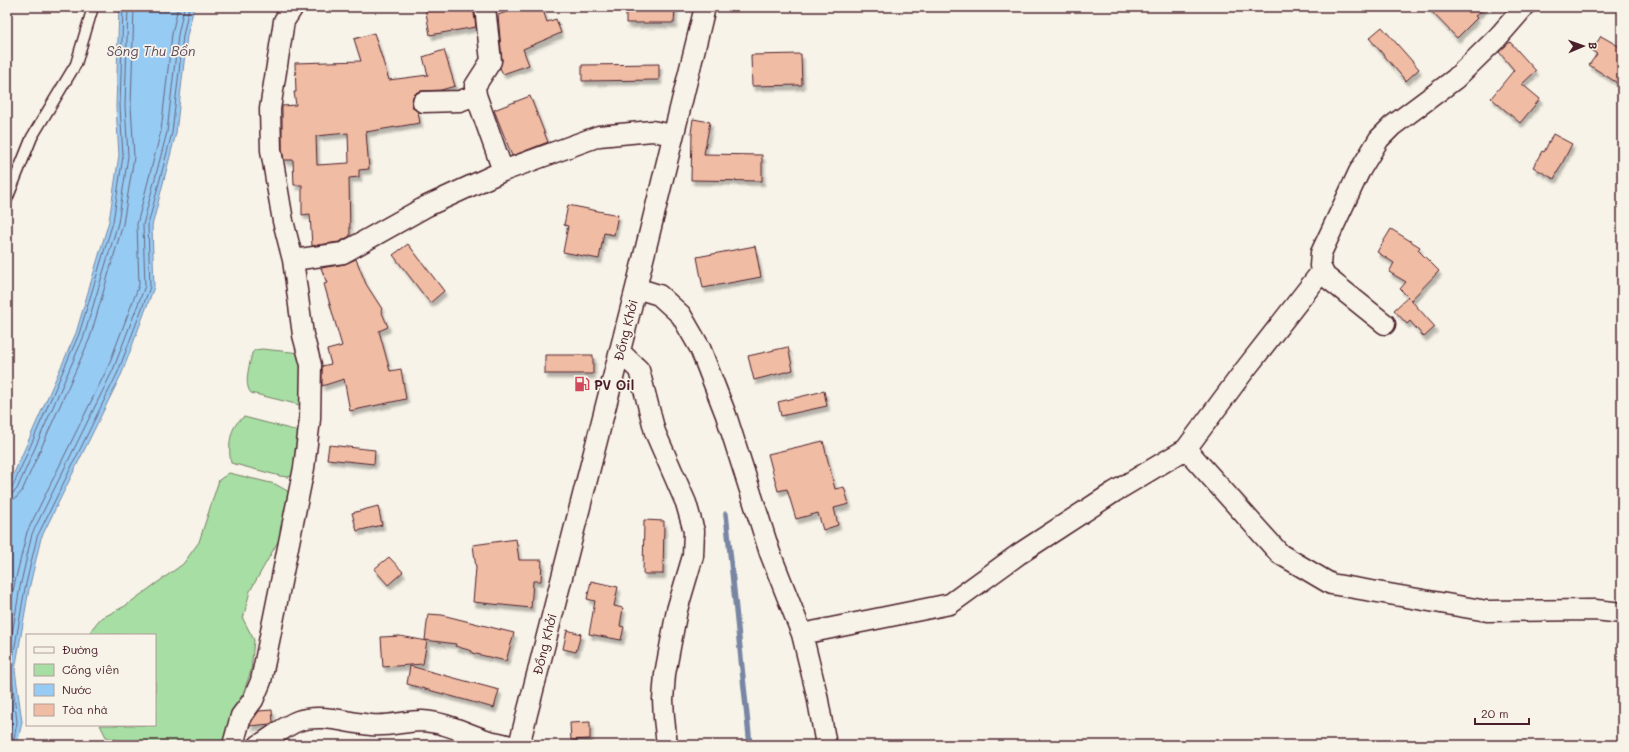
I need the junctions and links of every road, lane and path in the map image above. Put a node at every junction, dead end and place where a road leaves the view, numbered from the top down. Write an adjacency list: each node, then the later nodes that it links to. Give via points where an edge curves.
1 (93, 7): 10 (lane, via 76,64 32,137)
2 (293, 7): 11 (street, via 284,21 270,109 271,150 283,221)
3 (485, 7): 6 (street, via 490,61 475,86)
4 (705, 7): 8 (street, Đồng Khởi)
5 (1524, 7): 12 (street, via 1455,79 1392,126 1379,139 1359,172 1321,254)
6 (476, 95): 7 (street, via 460,101); 9 (street)
7 (423, 102)
8 (673, 135): 9 (street, via 652,131 600,136); 13 (street, Đồng Khởi)
9 (503, 171): 11 (street, via 427,206 343,252)
10 (7, 199)
11 (293, 260): 19 (street, via 300,321 311,365 310,420 304,468 261,681 253,700 241,716)
12 (1322, 271): 14 (street); 16 (street)
13 (636, 288): 15 (street, Đồng Khởi); 18 (street, via 659,295 681,315 700,348 726,415 770,553)
14 (1385, 324)
15 (620, 352): 22 (street, Đồng Khởi); 23 (street, via 638,370 655,432 686,504 694,531 693,556 677,610 665,674 663,700)
16 (1186, 449): 17 (street, via 1280,554 1331,584 1487,611 1596,610); 18 (street, via 1025,550 950,604)
17 (1622, 613)
18 (802, 634): 24 (street)
19 (233, 745)
20 (260, 745): 21 (street, via 298,721 316,718 374,725 432,722)
21 (507, 745)
22 (519, 745)
23 (667, 745)
24 (826, 745)

